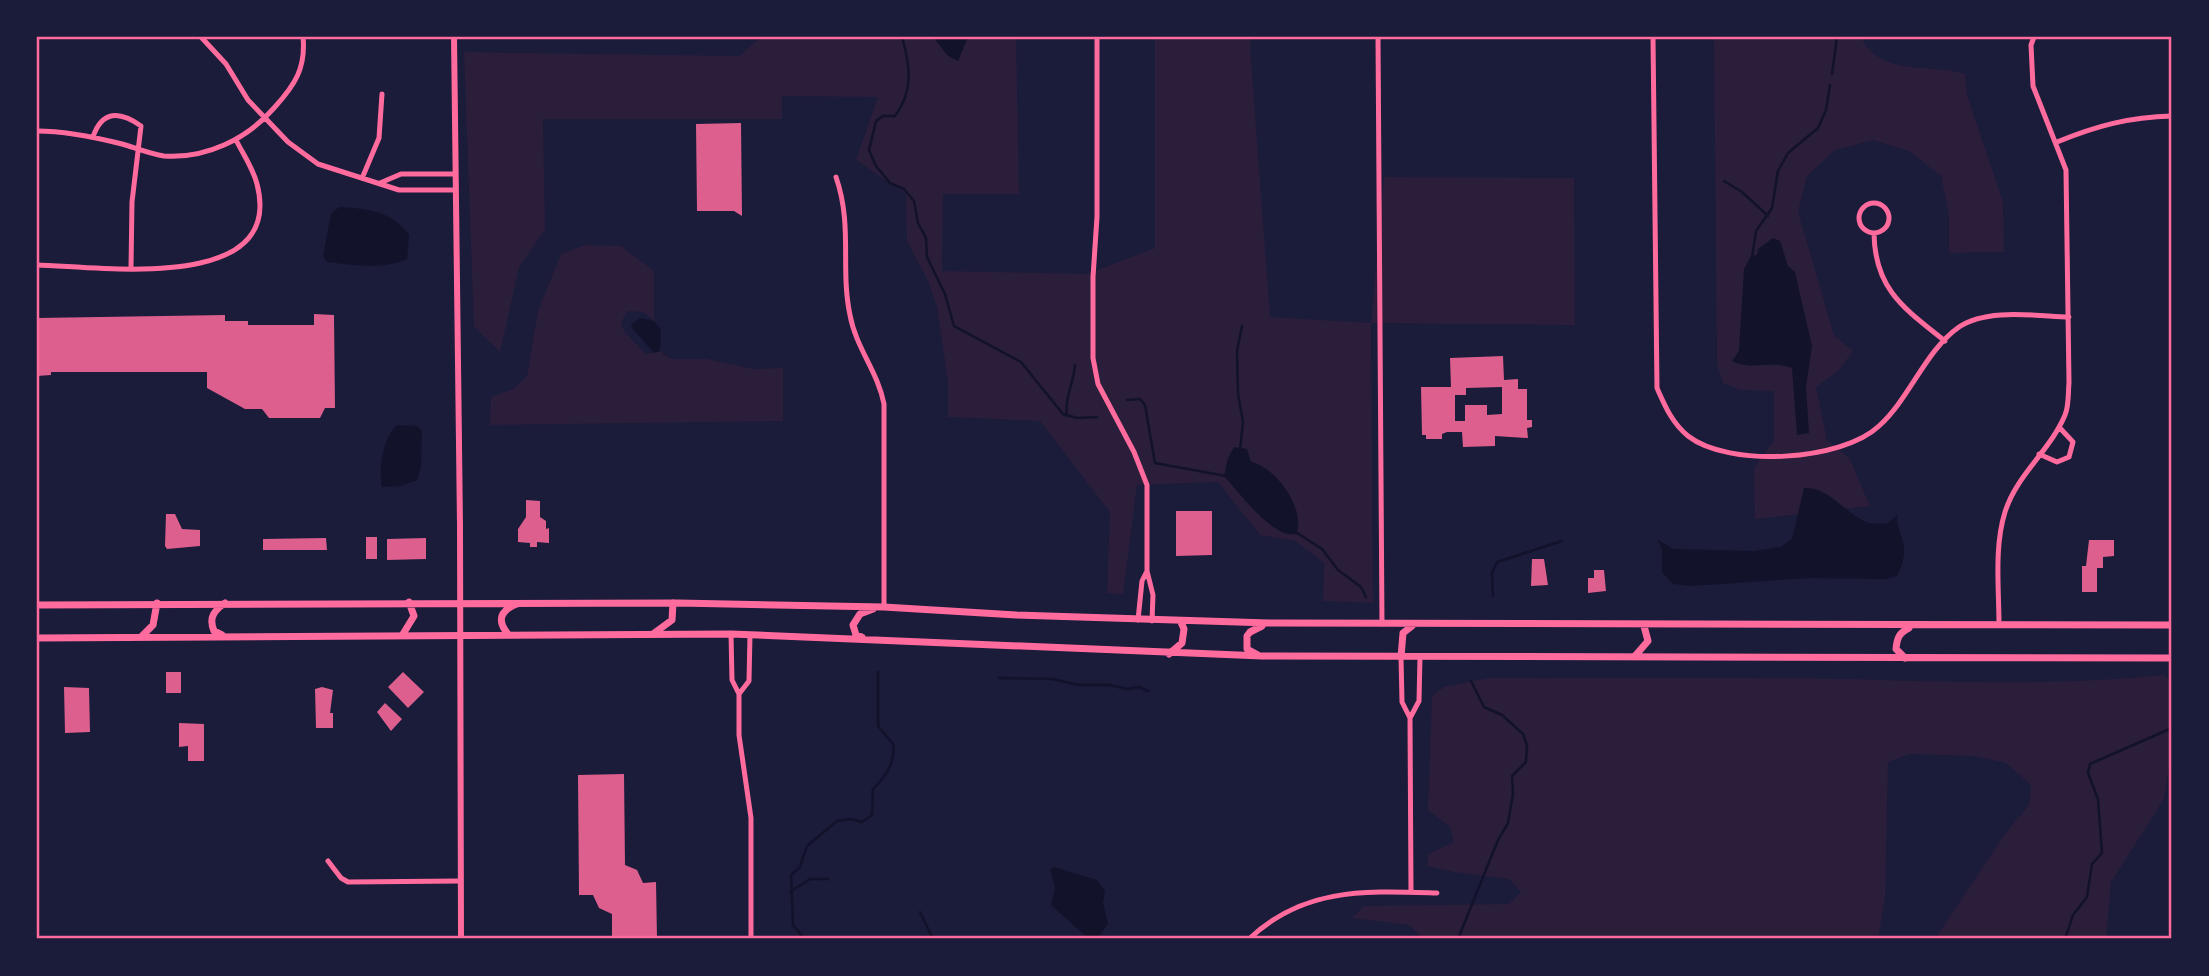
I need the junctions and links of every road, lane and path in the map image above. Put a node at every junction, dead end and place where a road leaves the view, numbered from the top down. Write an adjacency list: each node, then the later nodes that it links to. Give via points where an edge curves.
1 (201, 37): 10 (street)
2 (303, 37): 10 (street, via 301,74)
3 (454, 37): 16 (street)
4 (1097, 37): 28 (street, via 1093,358 1098,384 1147,485)
5 (1378, 37): 41 (street)
6 (1653, 37): 25 (street, via 1657,388 1668,415 1689,437 1741,455 1824,453 1853,444 1880,426)
7 (2034, 37): 14 (street, via 2033,86)
8 (382, 94): 17 (street, via 379,138)
9 (2172, 116): 14 (street, via 2121,119)
10 (265, 118): 13 (street); 17 (street, via 318,164)
11 (37, 131): 12 (street)
12 (93, 137): 15 (street); 15 (street, via 99,122 121,116 141,126)
13 (236, 140): 15 (street, via 199,153 164,156); 23 (street, via 256,180 260,205 257,220 240,246 211,263)
14 (2057, 142): 24 (street, via 2069,199)
15 (140, 149): 23 (street, via 132,202)
16 (455, 174): 19 (street, via 401,174); 20 (street)
17 (363, 176): 19 (street)
18 (836, 177): 36 (street, via 846,216 849,313 860,349 880,383 884,404)
19 (380, 183): 20 (street, via 399,190)
20 (456, 190): 30 (street)
21 (1874, 234): 21 (street, via 1864,231 1858,218 1862,208 1876,203 1888,212 1889,222); 25 (street, via 1881,276 1894,300)
22 (37, 265): 23 (street)
23 (131, 268)
24 (2069, 317): 25 (street, via 1980,318 1959,327); 26 (street, via 2070,383)
25 (1945, 341)
26 (2059, 427): 27 (street); 27 (street, via 2074,442 2069,457 2057,462)
27 (2039, 454): 43 (street, via 2021,477 2005,512 1999,549)
28 (1147, 571): 37 (street); 38 (street, via 1153,595)
29 (410, 602): 30 (main road); 33 (main road); 47 (main road, via 414,616)
30 (460, 602): 31 (main road); 51 (street)
31 (525, 602): 34 (main road); 48 (main road, via 503,612 501,626)
32 (157, 603): 33 (main road); 35 (main road); 53 (main road, via 153,625)
33 (226, 603): 54 (main road, via 211,620 214,631)
34 (673, 603): 36 (main road); 49 (main road, via 672,620)
35 (37, 605)
36 (884, 607): 37 (main road); 56 (main road, via 860,614 853,625 856,635)
37 (1138, 620): 38 (main road)
38 (1152, 621): 39 (main road)
39 (1181, 622): 40 (main road); 57 (main road, via 1182,643)
40 (1269, 623): 41 (main road); 58 (main road, via 1247,636 1247,649)
41 (1382, 624): 42 (main road)
42 (1412, 625): 45 (main road); 59 (main road, via 1403,633)
43 (1999, 625): 44 (main road); 46 (main road)
44 (2172, 625)
45 (1644, 626): 46 (main road); 61 (main road, via 1648,641)
46 (1913, 626): 62 (main road, via 1896,641 1896,649)
47 (403, 634): 51 (main road); 54 (main road)
48 (508, 634): 49 (main road); 51 (main road)
49 (652, 634): 50 (main road)
50 (731, 634): 52 (main road); 64 (street, via 732,680)
51 (460, 635): 67 (street)
52 (750, 635): 56 (main road); 64 (street, via 749,681)
53 (142, 636): 54 (main road); 55 (main road)
54 (226, 636)
55 (37, 638)
56 (870, 640): 57 (main road)
57 (1168, 654): 58 (main road)
58 (1262, 656): 59 (main road)
59 (1401, 657): 60 (main road); 65 (street, via 1402,702)
60 (1420, 657): 61 (main road); 65 (street, via 1419,701)
61 (1634, 657): 62 (main road)
62 (1905, 658): 63 (main road)
63 (2172, 658)
64 (739, 694): 71 (street, via 751,818)
65 (1410, 718): 68 (street)
66 (328, 861): 67 (street, via 348,882)
67 (460, 881): 70 (street)
68 (1411, 892): 69 (street); 72 (street, via 1329,896 1270,919)
69 (1437, 893)
70 (461, 939)
71 (751, 939)
72 (1249, 939)

